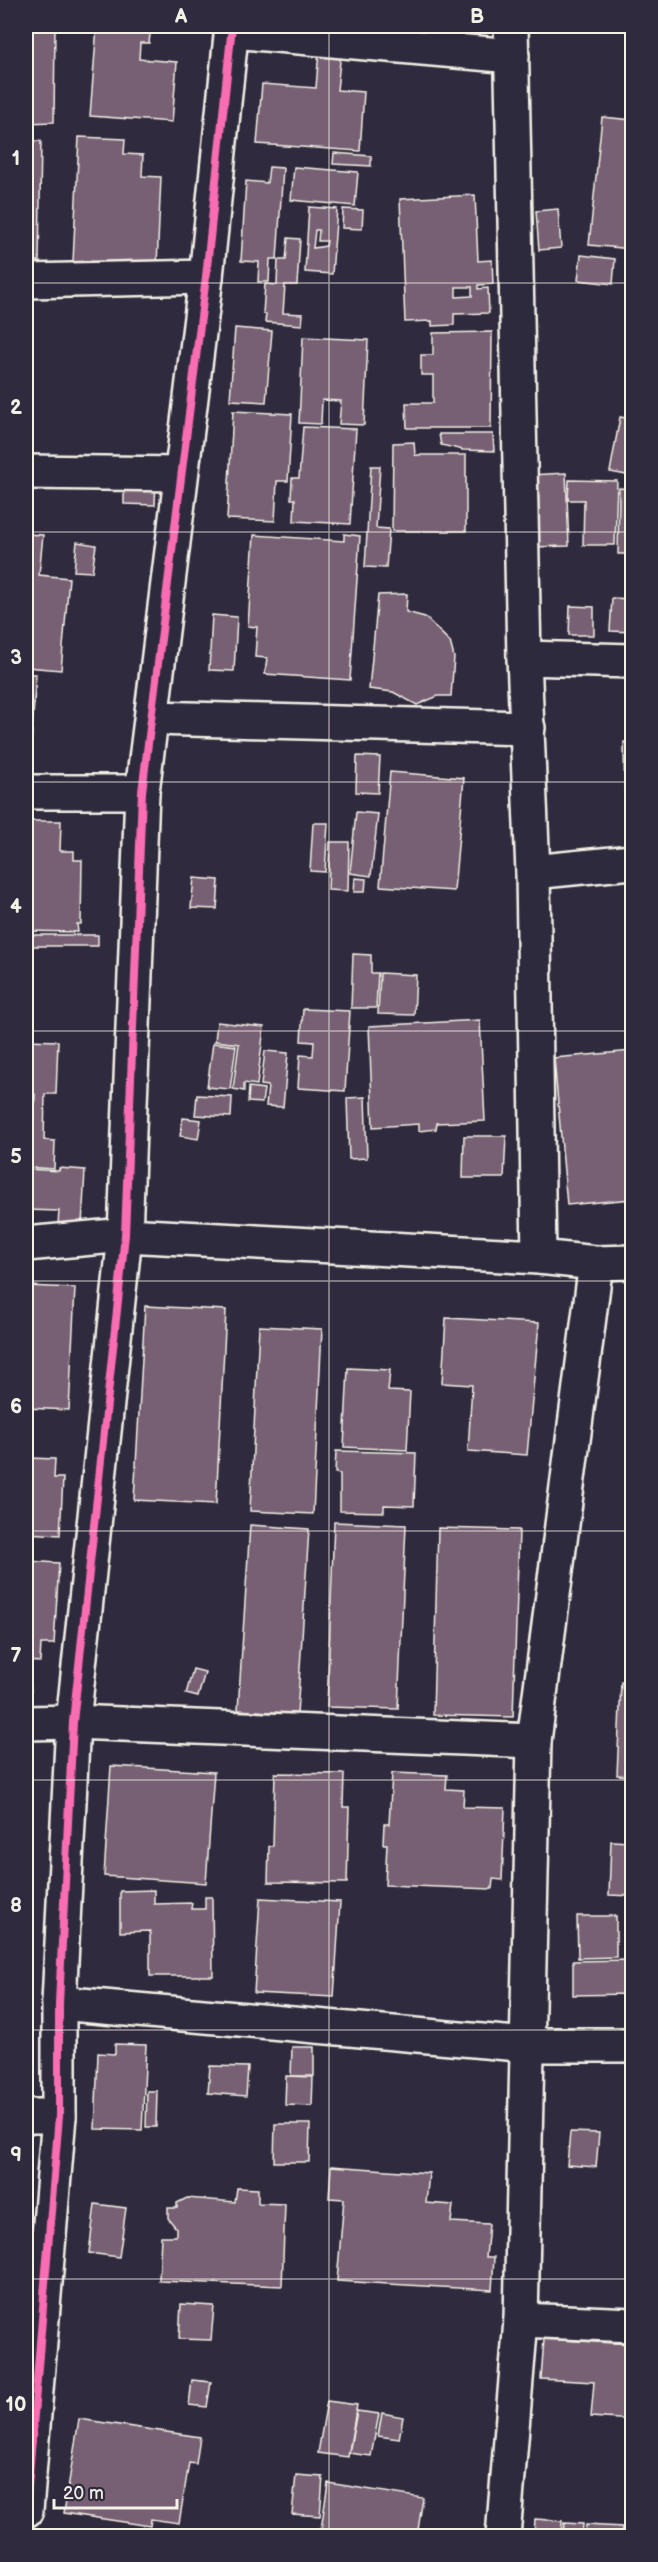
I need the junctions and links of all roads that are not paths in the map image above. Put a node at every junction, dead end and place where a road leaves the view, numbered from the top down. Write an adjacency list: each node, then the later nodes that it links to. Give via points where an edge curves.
1 (232, 28): 2 (street); 3 (street)
2 (512, 41): 7 (street)
3 (206, 277): 4 (street); 6 (street)
4 (26, 281)
5 (26, 472): 6 (street)
6 (180, 474): 9 (street)
7 (524, 658): 8 (street); 10 (street)
8 (633, 661)
9 (152, 718): 10 (street); 12 (street)
10 (528, 728): 14 (street)
11 (26, 792): 12 (street)
12 (142, 792): 15 (street)
13 (633, 862): 14 (street)
14 (533, 872): 17 (street)
15 (125, 1235): 16 (street); 17 (street); 20 (street)
16 (26, 1244)
17 (538, 1257): 19 (street)
18 (633, 1262): 19 (street)
19 (596, 1263): 22 (street)
20 (73, 1722): 21 (street); 22 (street); 23 (street)
21 (26, 1723)
22 (534, 1741): 24 (street)
23 (59, 2003): 24 (street); 27 (street)
24 (528, 2045): 25 (street); 28 (street)
25 (633, 2045)
26 (26, 2116): 27 (street)
27 (59, 2116): 30 (street)
28 (521, 2320): 29 (street); 31 (street)
29 (633, 2325)
30 (26, 2510)
31 (503, 2536)

